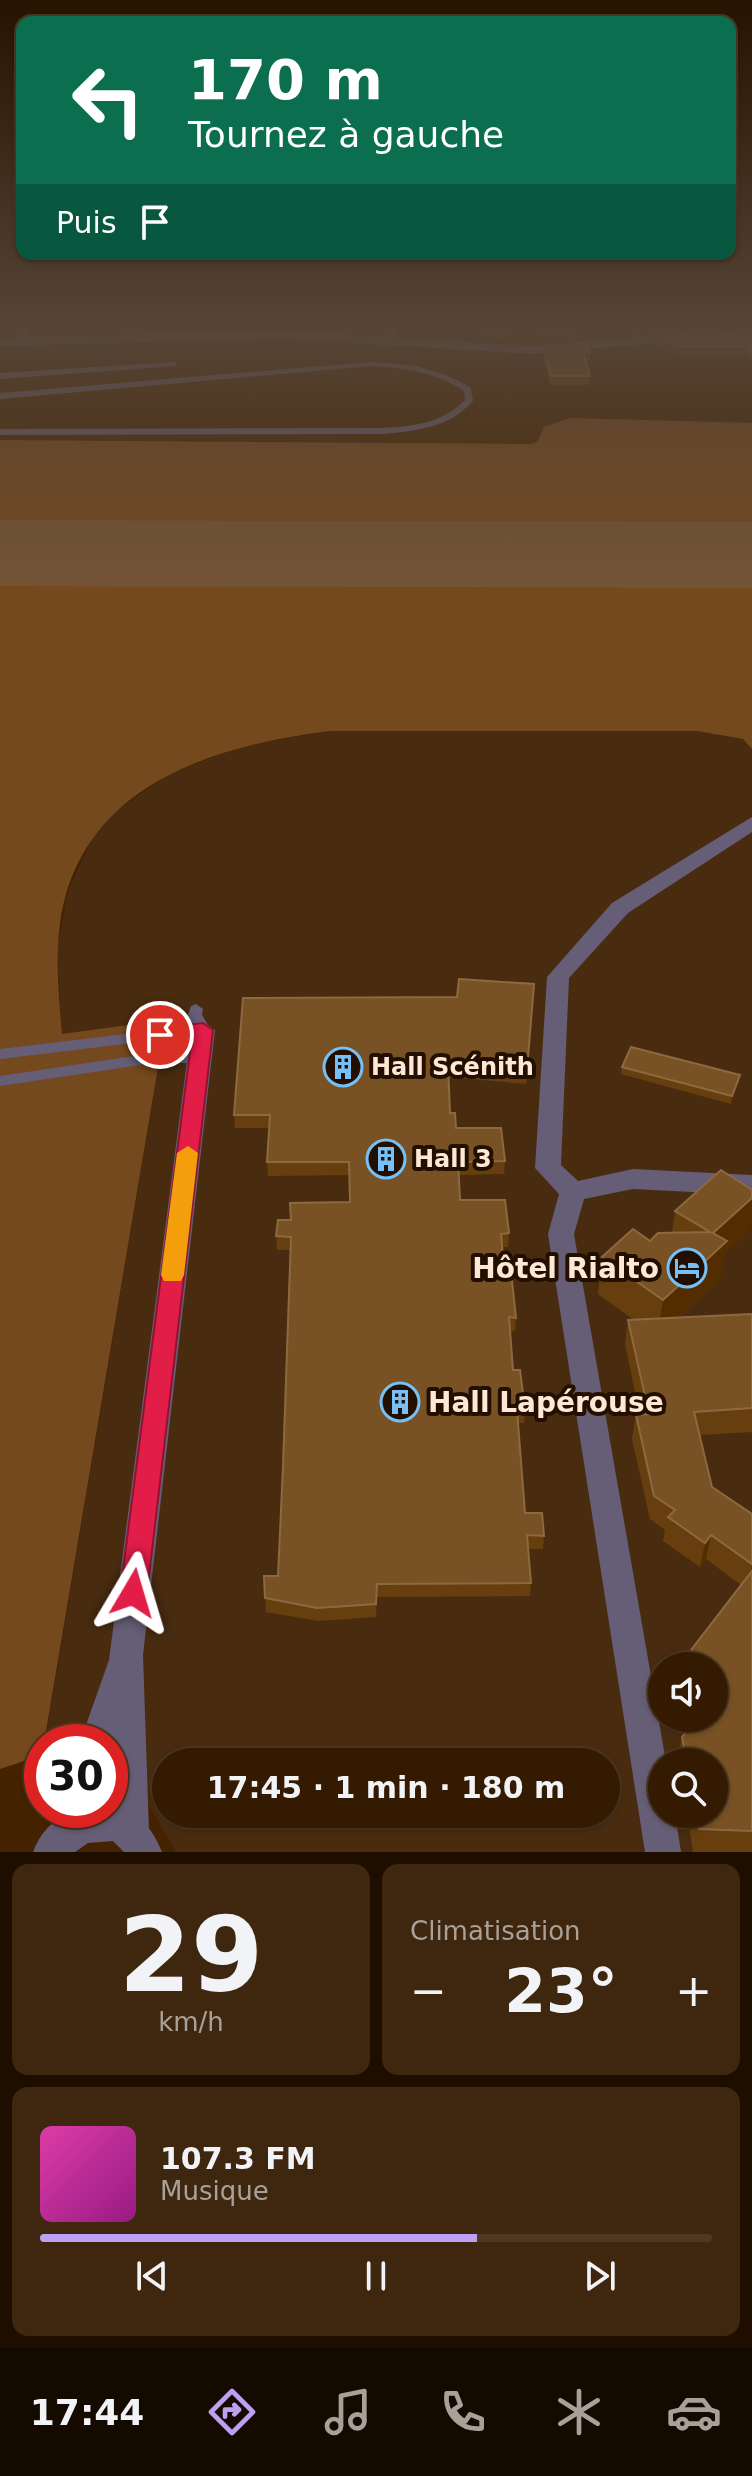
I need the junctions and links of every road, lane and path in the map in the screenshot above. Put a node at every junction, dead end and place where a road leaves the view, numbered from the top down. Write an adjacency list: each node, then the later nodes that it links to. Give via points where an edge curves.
1 (461, 410): 2 (lane, via 433,426 382,431)
2 (0, 432)
3 (752, 823): 8 (street, via 620,908 558,977 548,1168)
4 (199, 1032): 5 (lane); 6 (lane, via 154,1058); 9 (street)
5 (0, 1054)
6 (0, 1081)
7 (752, 1185): 8 (street, via 633,1179)
8 (573, 1192): 13 (street, via 561,1234)
9 (126, 1655): 10 (street); 12 (street)
10 (104, 1724)
11 (57, 1839): 12 (street, via 100,1821 116,1823)
12 (138, 1842)
13 (663, 1852)

